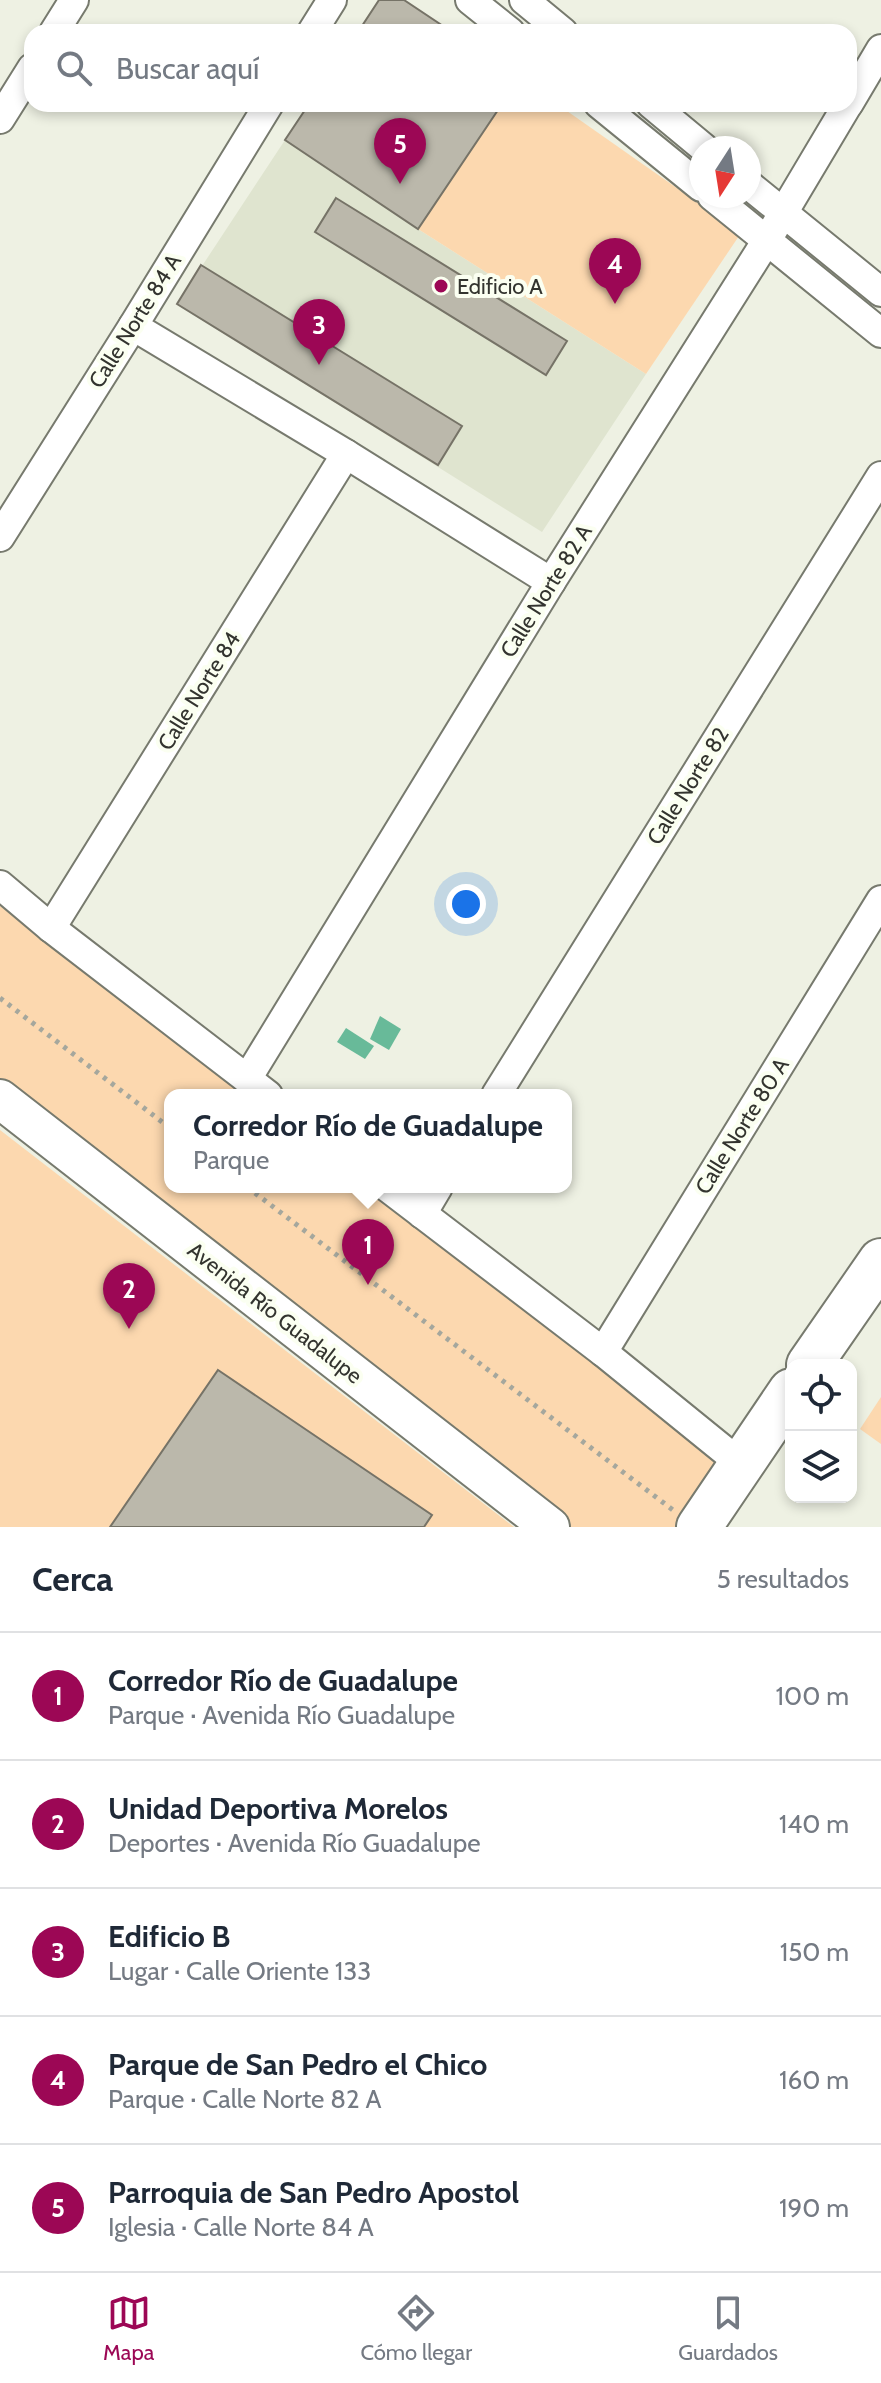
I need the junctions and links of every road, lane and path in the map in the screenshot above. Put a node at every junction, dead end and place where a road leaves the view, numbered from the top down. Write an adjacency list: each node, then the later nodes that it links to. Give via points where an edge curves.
1 (74, 0): 5 (street)
2 (332, 0): 6 (street)
3 (470, 0): 7 (street)
4 (524, 0): 8 (street)
5 (59, 24)
6 (317, 24)
7 (500, 24)
8 (553, 24)
9 (881, 49): 11 (street, Calle Norte 82 A)
10 (24, 81): 16 (street)
11 (857, 90)
12 (264, 112): 24 (street, Calle Norte 84 A)
13 (609, 112): 18 (street)
14 (661, 112): 17 (street)
15 (844, 112): 21 (street, Calle Norte 82 A)
16 (0, 119)
17 (690, 136)
18 (689, 177)
19 (761, 195): 21 (street)
20 (727, 208): 22 (street)
21 (783, 213): 22 (street, Calle Norte 82 A); 23 (street)
22 (767, 240): 25 (street); 29 (street, Calle Norte 82 A)
23 (881, 292)
24 (133, 326): 26 (street); 28 (street, Calle Norte 84 A)
25 (881, 333)
26 (346, 454): 29 (street); 32 (street, Calle Norte 84)
27 (881, 476): 35 (street, Calle Norte 82)
28 (0, 537)
29 (551, 582): 34 (street, Calle Norte 82 A)
30 (0, 885): 32 (street)
31 (881, 900): 43 (street, Calle Norte 80 A)
32 (51, 928): 34 (street)
33 (0, 998): 37 (path)
34 (258, 1087)
35 (500, 1089)
36 (0, 1099): 48 (street, Avenida Río Guadalupe)
37 (164, 1123)
38 (255, 1193): 47 (path)
39 (395, 1193): 41 (street)
40 (434, 1193): 41 (street)
41 (422, 1214): 43 (street)
42 (881, 1261): 44 (main road)
43 (603, 1352): 46 (street)
44 (813, 1359)
45 (785, 1400): 46 (main road)
46 (741, 1464): 47 (main road)
47 (686, 1519)
48 (550, 1527)

